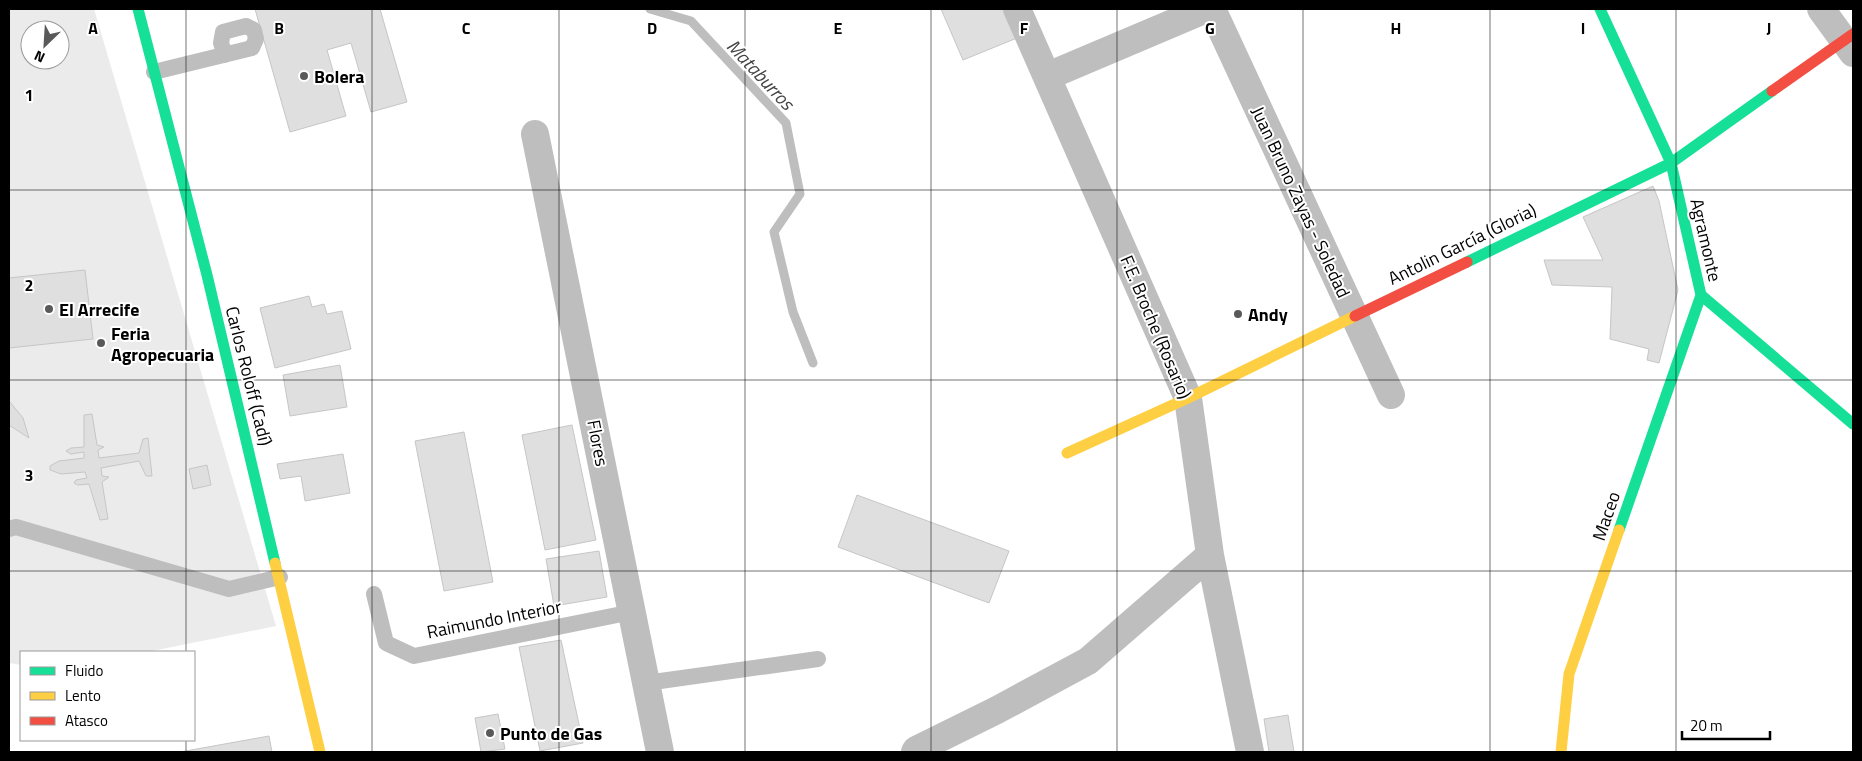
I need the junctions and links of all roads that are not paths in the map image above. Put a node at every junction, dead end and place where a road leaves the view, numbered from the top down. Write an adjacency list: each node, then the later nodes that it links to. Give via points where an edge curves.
1 (138, 9): 9 (street, Carlos Roloff (Cadí))
2 (1017, 9): 10 (street, F.E. Broche (Rosario))
3 (1206, 9): 10 (street)
4 (1212, 9): 14 (street, Juan Bruno Zayas - Soledad)
5 (1600, 9): 12 (street, Agramonte)
6 (1821, 9): 7 (street)
7 (1850, 43): 12 (street, Antolin García (Gloria))
8 (225, 55): 9 (lane)
9 (154, 72): 21 (street, Carlos Roloff (Cadí))
10 (1048, 76): 16 (street, F.E. Broche (Rosario))
11 (535, 134): 23 (street, Flores)
12 (1671, 163): 13 (street, Agramonte); 14 (street, Antolin García (Gloria))
13 (1701, 295): 17 (street, Agramonte); 30 (street, Maceo, via 1569,674)
14 (1354, 316): 15 (street, Juan Bruno Zayas - Soledad); 16 (street, Antolin García (Gloria))
15 (1391, 395)
16 (1188, 398): 18 (street, Antolin García (Gloria)); 20 (street, F.E. Broche (Rosario))
17 (1851, 418)
18 (1067, 453)
19 (9, 529): 21 (lane, via 16,528 229,590)
20 (1210, 555): 28 (street, via 1088,661); 29 (street, F.E. Broche (Rosario))
21 (280, 578): 26 (street, Carlos Roloff (Cadí))
22 (374, 594): 23 (lane, Raimundo Interior, via 386,643 414,656)
23 (632, 612): 25 (street, Flores)
24 (818, 658): 25 (lane)
25 (646, 683): 27 (street, Flores)
26 (320, 752)
27 (660, 752)
28 (915, 752)
29 (1250, 752)
30 (1561, 752)

